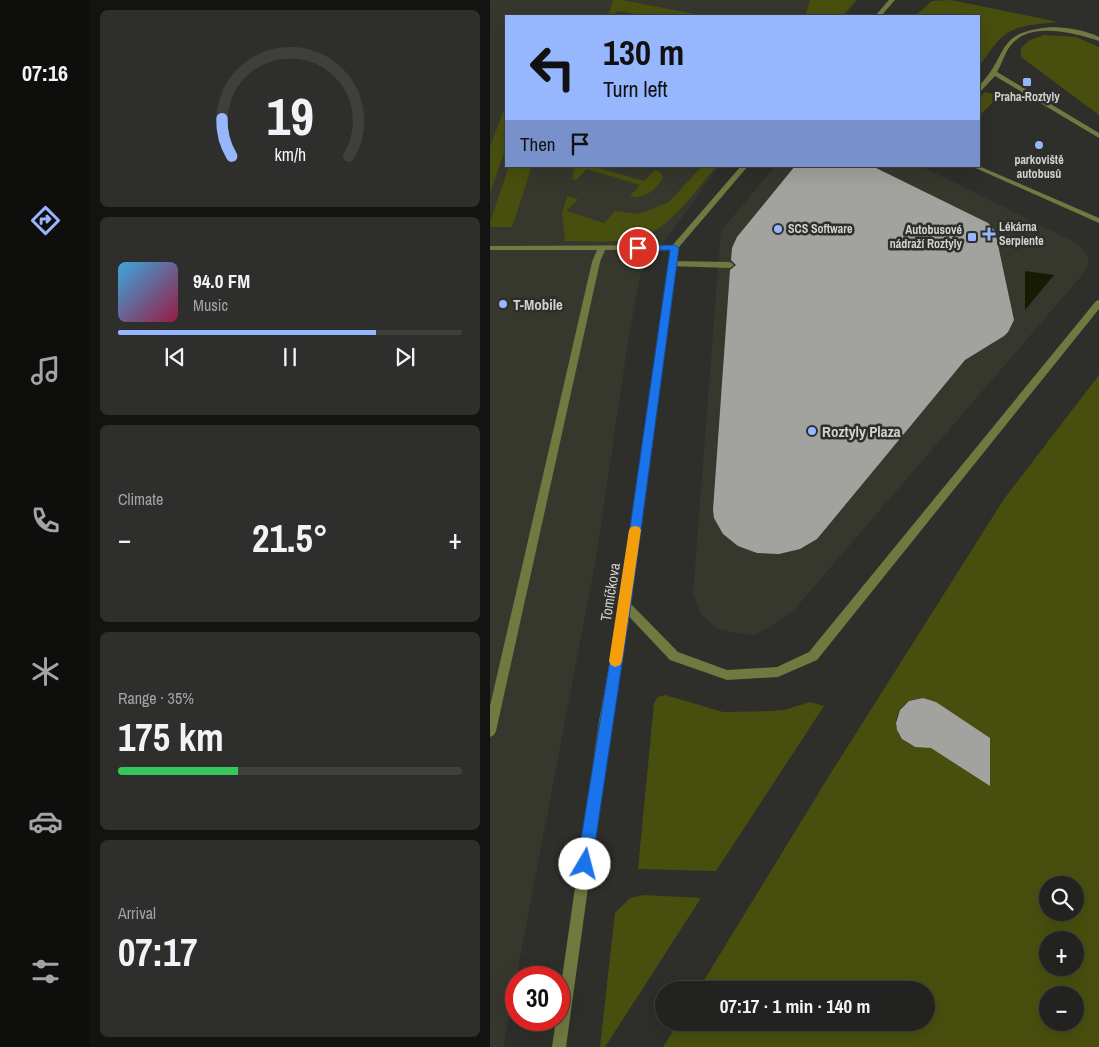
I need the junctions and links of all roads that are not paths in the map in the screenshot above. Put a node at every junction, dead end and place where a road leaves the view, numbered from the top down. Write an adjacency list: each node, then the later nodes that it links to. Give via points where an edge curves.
1 (892, 0): 2 (street)
2 (879, 15)
3 (1099, 39): 4 (street, via 1091,34 1067,30 1040,29 1019,35 1008,44)
4 (994, 73): 5 (street); 6 (street)
5 (980, 89)
6 (1099, 136)
7 (744, 167): 11 (street, Tomíčkova)
8 (976, 167): 9 (street)
9 (1099, 221)
10 (490, 248): 12 (street)
11 (675, 248): 12 (street); 13 (street, Tomíčkova)
12 (600, 249): 17 (street)
13 (672, 264): 14 (street); 16 (street, Tomíčkova)
14 (730, 265)
15 (1099, 303): 16 (street, via 813,656 778,672 727,674 674,656)
16 (625, 604): 18 (street, Tomíčkova, via 605,721)
17 (490, 731)
18 (559, 1047)

